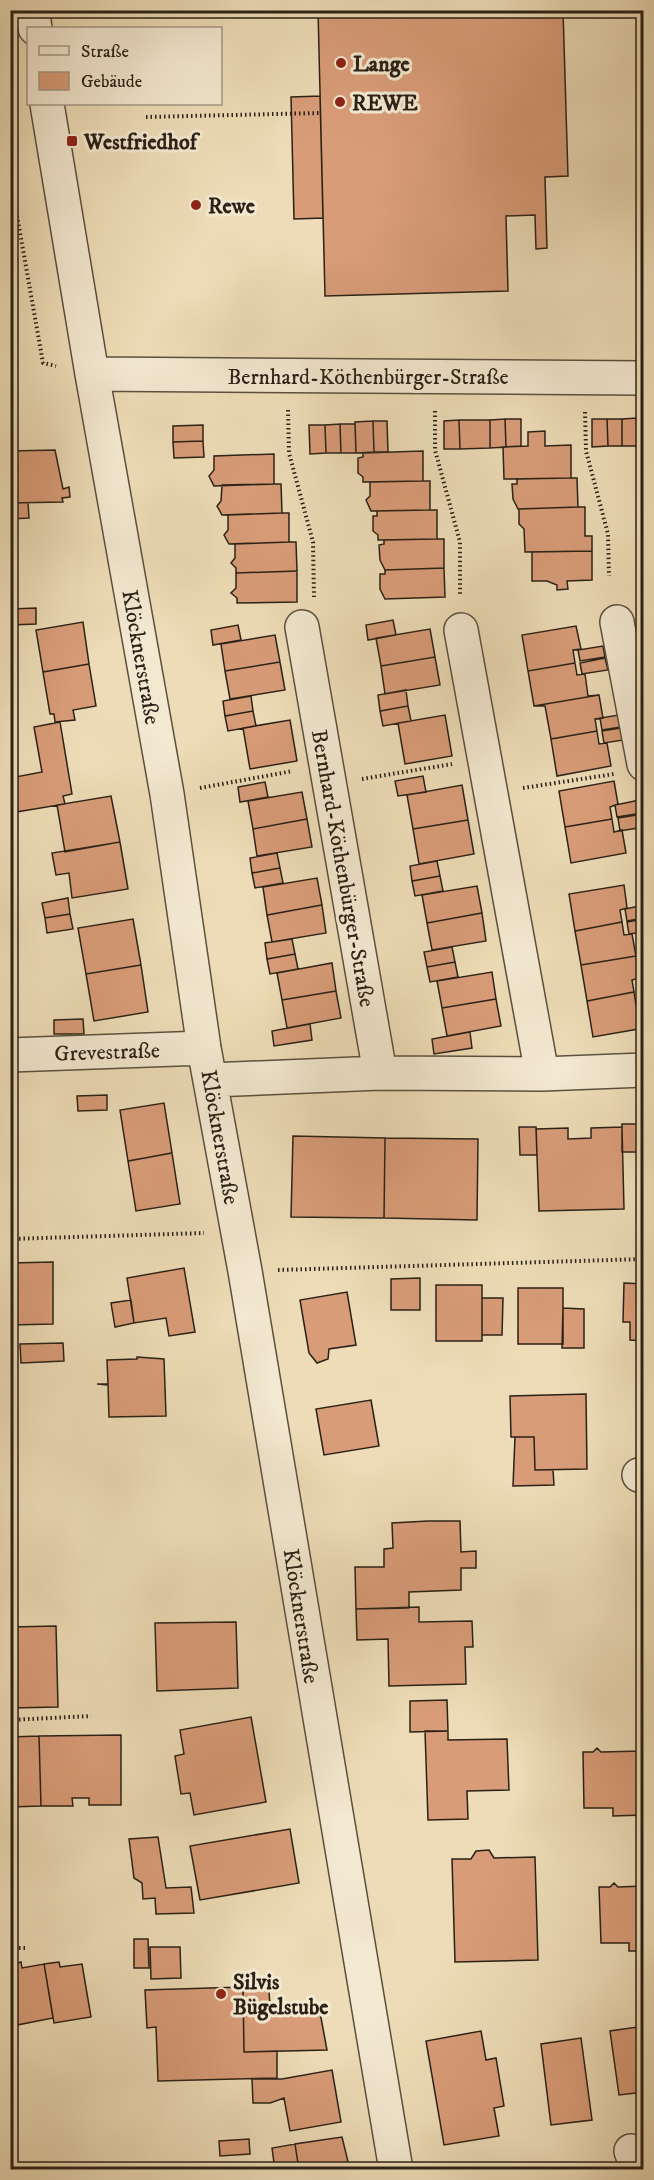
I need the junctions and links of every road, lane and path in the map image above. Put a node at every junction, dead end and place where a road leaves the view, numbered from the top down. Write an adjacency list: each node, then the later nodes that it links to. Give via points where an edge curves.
1 (32, 10): 2 (street)
2 (35, 27)
3 (48, 105): 7 (street, Klöcknerstraße)
4 (320, 113): 5 (path)
5 (146, 117)
6 (10, 176): 7 (path, via 43,363)
7 (92, 374): 8 (street, Bernhard-Köthenbürger-Straße); 21 (street, Klöcknerstraße)
8 (287, 376): 9 (street, Bernhard-Köthenbürger-Straße); 14 (path, via 289,453 313,542)
9 (434, 377): 10 (street, Bernhard-Köthenbürger-Straße); 13 (path, via 435,450 460,542)
10 (585, 378): 11 (street, Bernhard-Köthenbürger-Straße); 12 (path, via 586,451 608,534)
11 (644, 378)
12 (609, 576)
13 (460, 596)
14 (308, 614): 19 (street, Bernhard-Köthenbürger-Straße)
15 (617, 622): 18 (street)
16 (461, 630): 17 (street)
17 (486, 758): 19 (path); 20 (street)
18 (632, 768): 20 (path)
19 (327, 775): 21 (path); 25 (street, Bernhard-Köthenbürger-Straße)
20 (493, 793): 26 (street)
21 (167, 794): 22 (street, Klöcknerstraße)
22 (204, 1048): 23 (street, Grevestraße); 27 (street, Klöcknerstraße)
23 (10, 1055)
24 (644, 1070): 26 (street)
25 (380, 1073): 26 (street); 27 (street)
26 (542, 1074)
27 (211, 1080): 28 (street, Klöcknerstraße)
28 (238, 1232): 29 (path); 31 (street, Klöcknerstraße)
29 (10, 1239)
30 (644, 1259): 31 (path)
31 (245, 1271): 36 (street, Klöcknerstraße)
32 (91, 1716): 33 (path)
33 (10, 1720)
34 (10, 1948): 35 (path)
35 (27, 1948)
36 (396, 2169)

